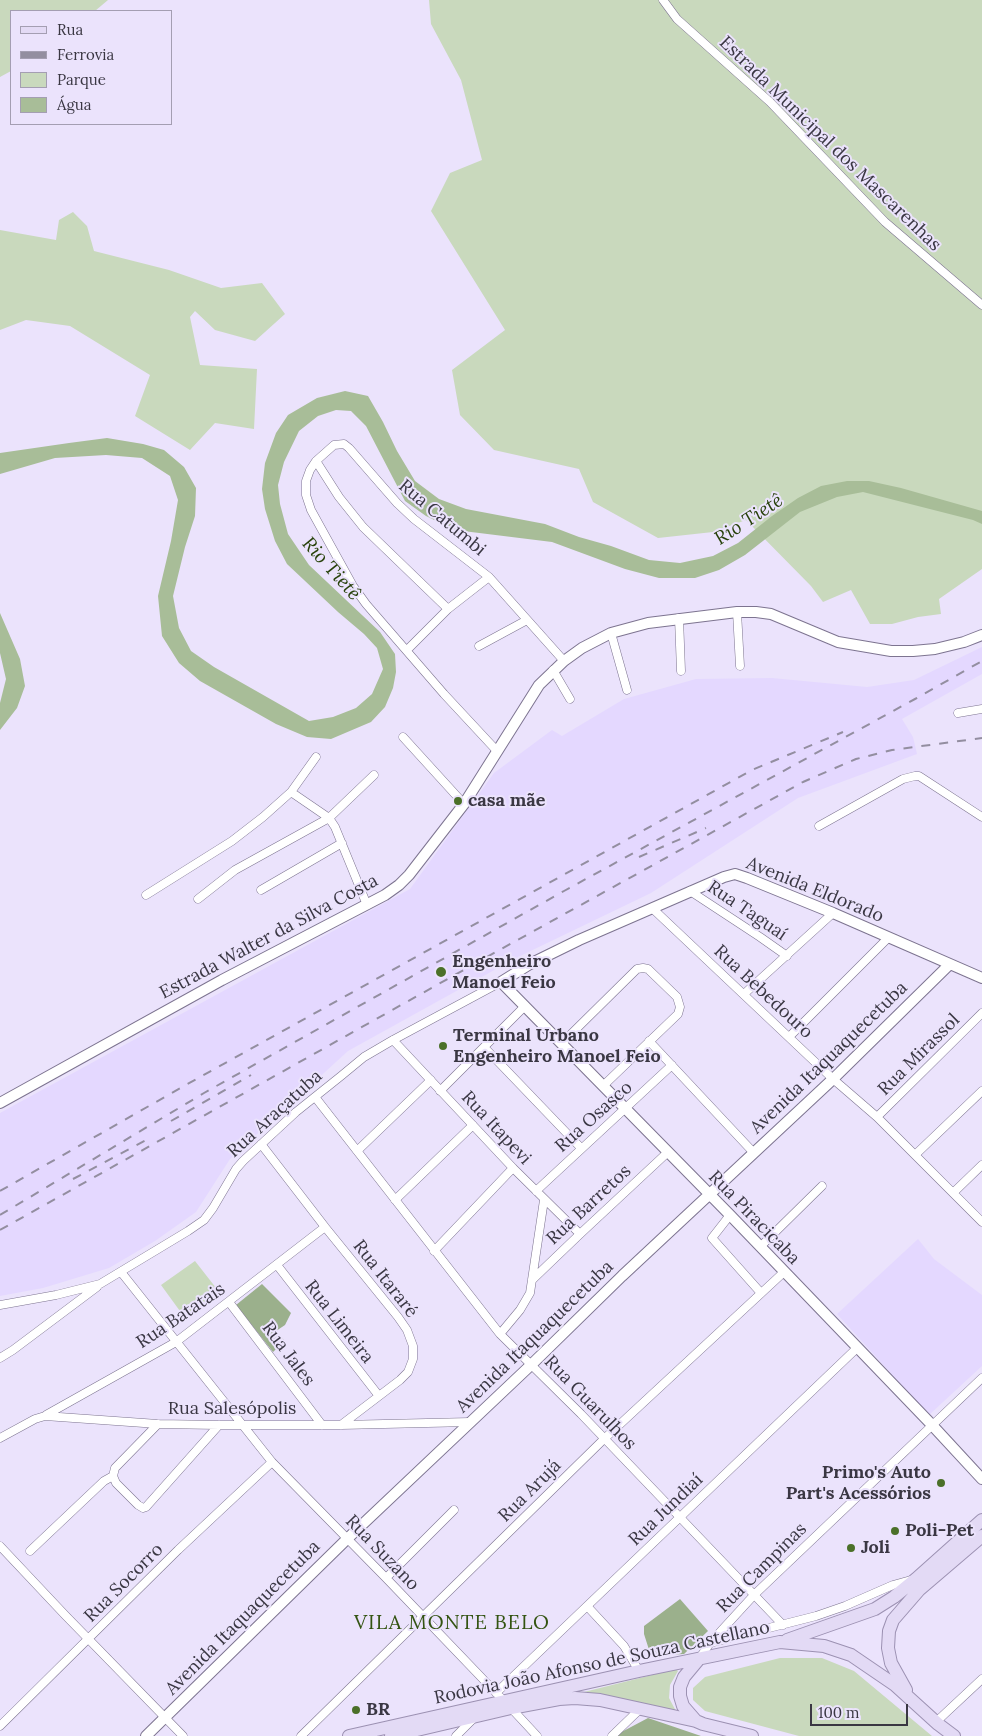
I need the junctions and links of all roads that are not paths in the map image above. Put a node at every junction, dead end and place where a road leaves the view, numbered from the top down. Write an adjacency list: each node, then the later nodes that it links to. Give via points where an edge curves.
1 (663, 0): 2 (street, Estrada Municipal dos Mascarenhas, via 683,24 770,102 885,222)
2 (982, 305)
3 (316, 461): 4 (street, Rua Catumbi, via 334,445 344,444 350,448 414,519); 5 (street, via 356,520); 12 (street, Rua Catumbi, via 306,481 311,510 353,586)
4 (488, 577): 5 (street); 8 (street, Rua Catumbi)
5 (448, 609): 12 (street)
6 (737, 612): 7 (street, Estrada Walter da Silva Costa); 10 (street, Estrada Walter da Silva Costa, via 771,614 838,642 891,650 913,652 934,649); 14 (street)
7 (679, 618): 9 (street, Estrada Walter da Silva Costa); 16 (street)
8 (527, 620): 11 (street); 13 (street, Rua Catumbi)
9 (611, 633): 13 (street, Estrada Walter da Silva Costa); 17 (street)
10 (982, 635)
11 (479, 646)
12 (407, 650): 22 (street, Rua Catumbi)
13 (564, 661): 15 (street, Estrada Walter da Silva Costa)
14 (740, 666)
15 (553, 670): 18 (street); 22 (street, Estrada Walter da Silva Costa, via 539,685)
16 (681, 671)
17 (627, 690)
18 (570, 699)
19 (982, 709): 20 (street)
20 (958, 712)
21 (403, 737): 26 (street)
22 (497, 751): 26 (street, Estrada Walter da Silva Costa)
23 (316, 757): 25 (street)
24 (374, 775): 28 (street)
25 (291, 792): 28 (street); 33 (street, via 232,840)
26 (464, 804): 35 (street, Estrada Walter da Silva Costa, via 409,875)
27 (982, 817): 29 (street, via 919,776 904,780)
28 (329, 818): 30 (street); 34 (street, via 235,870)
29 (819, 826)
30 (342, 843): 31 (street); 35 (street)
31 (261, 890)
32 (690, 892): 36 (street, Avenida Eldorado); 37 (street, Avenida Eldorado, via 735,874); 39 (street, Rua Taguaí)
33 (146, 895)
34 (198, 899)
35 (367, 905): 58 (street, Estrada Walter da Silva Costa, via 222,980)
36 (652, 908): 42 (street, Avenida Eldorado, via 570,944); 43 (street, Rua Bebedouro)
37 (833, 913): 38 (street, Avenida Eldorado); 39 (street)
38 (888, 938): 40 (street, Avenida Eldorado); 46 (street)
39 (787, 956): 43 (street)
40 (950, 964): 41 (street, Avenida Eldorado); 52 (street, Avenida Itaquaquecetuba)
41 (982, 978)
42 (501, 982): 44 (street, Rua Piracicaba); 47 (street, Rua Araçatuba)
43 (744, 994): 46 (street, Rua Bebedouro)
44 (525, 1006): 49 (street, Rua Piracicaba); 50 (street)
45 (982, 1013): 60 (street, Rua Mirassol)
46 (789, 1037): 52 (street, Rua Bebedouro)
47 (393, 1040): 53 (street, Rua Itapevi); 57 (street, Rua Araçatuba, via 364,1057)
48 (649, 1041): 49 (street, via 678,1014 680,1003 648,969 642,968 632,972); 51 (street); 54 (street)
49 (562, 1043): 54 (street, Rua Piracicaba)
50 (485, 1048): 55 (street); 63 (street)
51 (672, 1065): 59 (street, Rua Osasco); 66 (street)
52 (833, 1079): 60 (street, Rua Bebedouro); 66 (street, Avenida Itaquaquecetuba)
53 (430, 1080): 55 (street, Rua Itapevi); 64 (street)
54 (604, 1086): 59 (street, Rua Piracicaba)
55 (440, 1090): 61 (street, Rua Itapevi)
56 (982, 1091): 67 (street)
57 (315, 1097): 62 (street, Rua Araçatuba); 64 (street, Rua Guarulhos)
58 (0, 1103)
59 (626, 1108): 63 (street, Rua Osasco); 65 (street, Rua Piracicaba)
60 (877, 1117): 67 (street, Rua Bebedouro)
61 (473, 1125): 69 (street, Rua Itapevi); 74 (street)
62 (261, 1144): 78 (street, Rua Itararé); 83 (street, Rua Araçatuba, via 236,1169 204,1220)
63 (581, 1148): 71 (street, Rua Osasco)
64 (357, 1151): 74 (street, Rua Guarulhos)
65 (668, 1152): 73 (street, Rua Piracicaba); 79 (street, Rua Barretos)
66 (753, 1152): 73 (street, Avenida Itaquaquecetuba)
67 (915, 1155): 72 (street, Rua Bebedouro)
68 (982, 1165): 72 (street)
69 (514, 1168): 71 (street, Rua Itapevi); 81 (street)
70 (822, 1186): 80 (street)
71 (536, 1190): 75 (street, Rua Itapevi)
72 (953, 1193): 77 (street, Rua Bebedouro)
73 (708, 1195): 76 (street, Rua Piracicaba); 94 (street, Avenida Itaquaquecetuba)
74 (395, 1200): 81 (street, Rua Guarulhos)
75 (544, 1200): 79 (street, Rua Itapevi); 85 (street)
76 (730, 1215): 80 (street, Rua Piracicaba); 87 (street, via 712,1238)
77 (982, 1222)
78 (325, 1227): 82 (street, Rua Batatais); 96 (street, Rua Itararé, via 398,1317 413,1346 408,1372)
79 (580, 1234): 85 (street, Rua Barretos)
80 (760, 1247): 84 (street, Rua Piracicaba)
81 (434, 1251): 90 (street, Rua Guarulhos)
82 (277, 1265): 88 (street, Rua Batatais); 96 (street, Rua Limeira)
83 (121, 1272): 86 (street, Rua Araçatuba); 91 (street, Rua Suzano)
84 (784, 1272): 87 (street, Rua Arujá); 92 (street, Rua Piracicaba)
85 (532, 1280): 90 (street, via 526,1302)
86 (100, 1284): 89 (street, Rua Araçatuba); 93 (street)
87 (761, 1293): 106 (street, Rua Arujá)
88 (229, 1302): 91 (street, Rua Batatais); 102 (street, Rua Jales)
89 (0, 1305)
90 (500, 1334): 94 (street, Rua Guarulhos)
91 (176, 1342): 97 (street, Rua Batatais); 101 (street, Rua Suzano)
92 (856, 1348): 104 (street, Rua Piracicaba); 111 (street, Rua Jundiaí)
93 (0, 1358)
94 (532, 1364): 98 (street, Avenida Itaquaquecetuba); 106 (street, Rua Guarulhos)
95 (982, 1378): 104 (street, Rua Campinas)
96 (379, 1396): 103 (street, Rua Itararé)
97 (44, 1416): 99 (street, Rua Salesópolis); 105 (street)
98 (470, 1422): 103 (street, Rua Salesópolis); 114 (street, Avenida Itaquaquecetuba)
99 (158, 1424): 100 (street, Rua Salesópolis); 108 (street, via 115,1468)
100 (219, 1425): 101 (street, Rua Salesópolis); 108 (street, via 155,1499 143,1508 116,1483)
101 (241, 1425): 102 (street, Rua Salesópolis); 107 (street, Rua Suzano)
102 (322, 1425): 103 (street, Rua Salesópolis)
103 (341, 1425)
104 (932, 1425): 109 (street, Rua Piracicaba); 121 (street, Rua Campinas)
105 (0, 1438)
106 (604, 1439): 111 (street, Rua Guarulhos); 123 (street, Rua Arujá)
107 (272, 1462): 114 (street, Rua Suzano); 125 (street, Rua Socorro)
108 (113, 1476): 118 (street)
109 (982, 1479)
110 (454, 1510): 119 (street)
111 (680, 1517): 121 (street, Rua Guarulhos); 122 (street, Rua Jundiaí)
112 (982, 1520): 120 (main road)
113 (982, 1536): 117 (main road)
114 (347, 1539): 119 (street, Rua Suzano); 135 (street, Avenida Itaquaquecetuba)
115 (982, 1544): 117 (main road)
116 (0, 1546): 125 (street)
117 (969, 1547): 131 (main road, via 919,1590 893,1620 888,1648 891,1664)
118 (30, 1551)
119 (386, 1578): 123 (street, Rua Suzano)
120 (916, 1579): 124 (street); 126 (main road, via 875,1608)
121 (754, 1595): 124 (street, Rua Guarulhos); 127 (street, Rua Campinas)
122 (588, 1606): 129 (street, via 624,1646); 132 (street, Rua Jundiaí)
123 (423, 1618): 132 (street, Rua Suzano); 141 (street, Rua Arujá)
124 (783, 1625): 127 (street)
125 (88, 1640): 135 (street); 137 (street, Rua Socorro)
126 (780, 1642): 128 (main road, Rodovia João Afonso de Souza Castellano); 131 (main road, Rodovia João Afonso de Souza Castellano, via 824,1646 851,1654)
127 (710, 1643): 128 (street, Rua Campinas)
128 (699, 1659): 129 (main road, Rodovia João Afonso de Souza Castellano); 136 (main road, via 680,1686 683,1706)
129 (639, 1671): 132 (main road, Rodovia João Afonso de Souza Castellano)
130 (982, 1679): 138 (street)
131 (911, 1699): 138 (main road, Rodovia João Afonso de Souza Castellano)
132 (503, 1701): 133 (main road, Rodovia João Afonso de Souza Castellano, via 575,1698 600,1700); 134 (main road, Rodovia João Afonso de Souza Castellano); 142 (main road, Rodovia João Afonso de Souza Castellano); 145 (street, Rua Suzano)
133 (639, 1710): 136 (main road, Rodovia João Afonso de Souza Castellano); 146 (street)
134 (475, 1716): 143 (main road, Rodovia João Afonso de Souza Castellano); 144 (street)
135 (166, 1718): 139 (street, Avenida Itaquaquecetuba); 140 (street)
136 (696, 1721): 147 (main road, Rodovia João Afonso de Souza Castellano)
137 (0, 1726)
138 (939, 1727): 148 (main road, Rodovia João Afonso de Souza Castellano)
139 (146, 1736)
140 (183, 1736)
141 (301, 1736)
142 (349, 1736)
143 (391, 1736)
144 (456, 1736)
145 (537, 1736)
146 (612, 1736)
147 (752, 1736)
148 (954, 1736)

